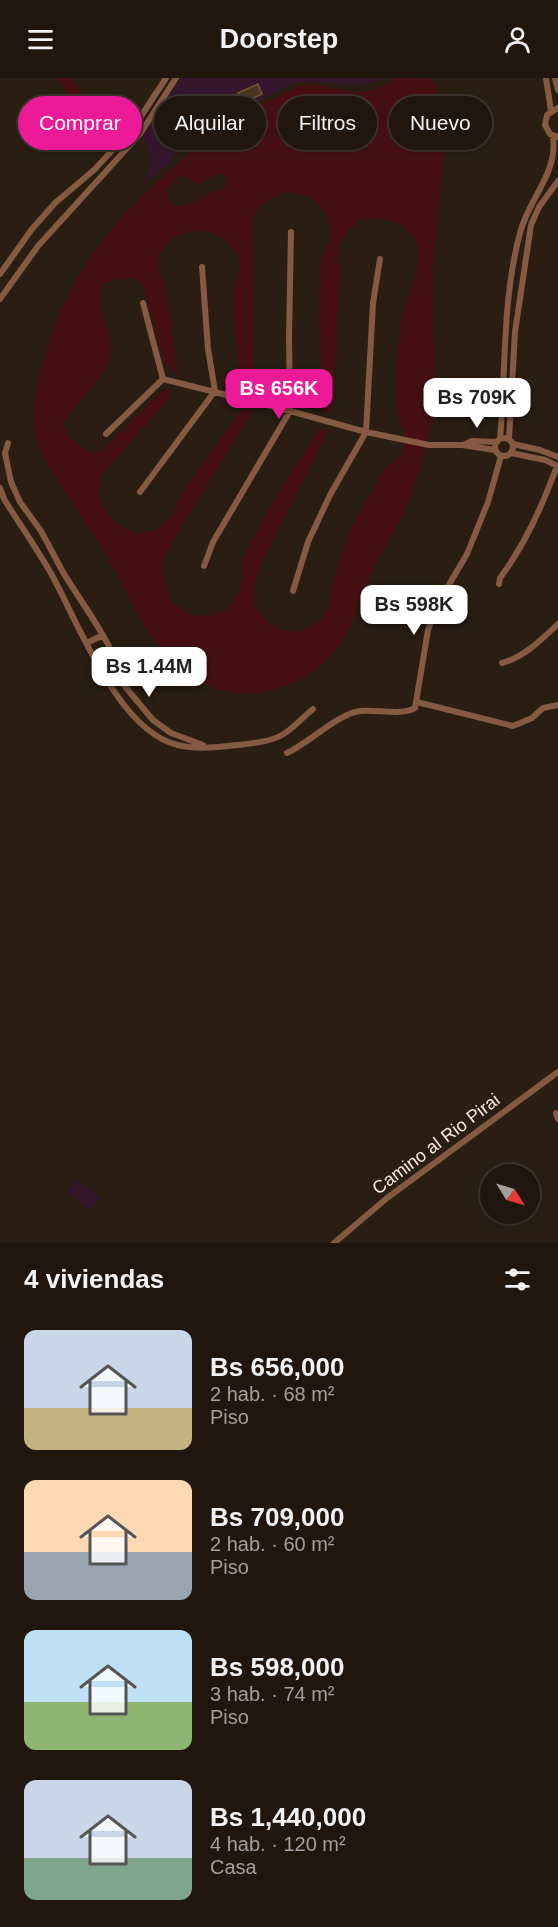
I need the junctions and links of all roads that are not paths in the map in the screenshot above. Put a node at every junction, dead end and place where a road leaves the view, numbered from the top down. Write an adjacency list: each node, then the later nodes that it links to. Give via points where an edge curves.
1 (166, 78): 15 (street, via 134,127 94,170 55,203)
2 (176, 78): 18 (street, via 140,134 38,246)
3 (546, 78): 7 (street)
4 (555, 78): 5 (street)
5 (558, 90)
6 (558, 108): 7 (street)
7 (551, 111): 8 (street, via 545,125)
8 (555, 136): 10 (street, via 554,163)
9 (558, 181): 11 (street)
10 (540, 189): 11 (street); 16 (street, via 522,227)
11 (547, 195): 17 (street, via 531,225)
12 (291, 232): 22 (street)
13 (380, 259): 23 (street, via 373,303)
14 (202, 267): 21 (street)
15 (0, 274)
16 (510, 287): 17 (street); 25 (street)
17 (520, 288): 26 (street, via 511,377)
18 (0, 299)
19 (143, 303): 20 (street)
20 (163, 379): 21 (street); 24 (street)
21 (215, 391): 22 (street); 35 (street)
22 (290, 411): 23 (street); 36 (street, via 213,542)
23 (366, 432): 28 (street, via 426,445); 38 (street, via 308,542)
24 (106, 434)
25 (498, 440): 26 (street); 28 (street); 29 (street)
26 (511, 442): 30 (street); 32 (street)
27 (8, 443): 40 (street, via 5,453 20,502)
28 (462, 445): 29 (street)
29 (495, 450): 31 (street)
30 (511, 453): 31 (street); 33 (street)
31 (501, 456): 43 (street, via 489,502 428,630)
32 (558, 457)
33 (558, 466): 37 (street, via 536,519)
34 (0, 488): 41 (street)
35 (140, 492)
36 (204, 566)
37 (499, 584)
38 (293, 591)
39 (558, 624): 42 (street, via 541,641)
40 (102, 635): 41 (street); 46 (street, via 122,683 153,720 171,733)
41 (87, 643): 46 (street, via 135,719 177,745)
42 (502, 663)
43 (417, 702): 44 (street, via 513,726 543,708); 47 (street, via 407,713 357,711 336,720)
44 (558, 705)
45 (313, 709): 46 (street, via 281,736)
46 (212, 748)
47 (287, 753)
48 (558, 1072): 49 (street, Camino al Rio Pirai, via 387,1198)
49 (334, 1243)

